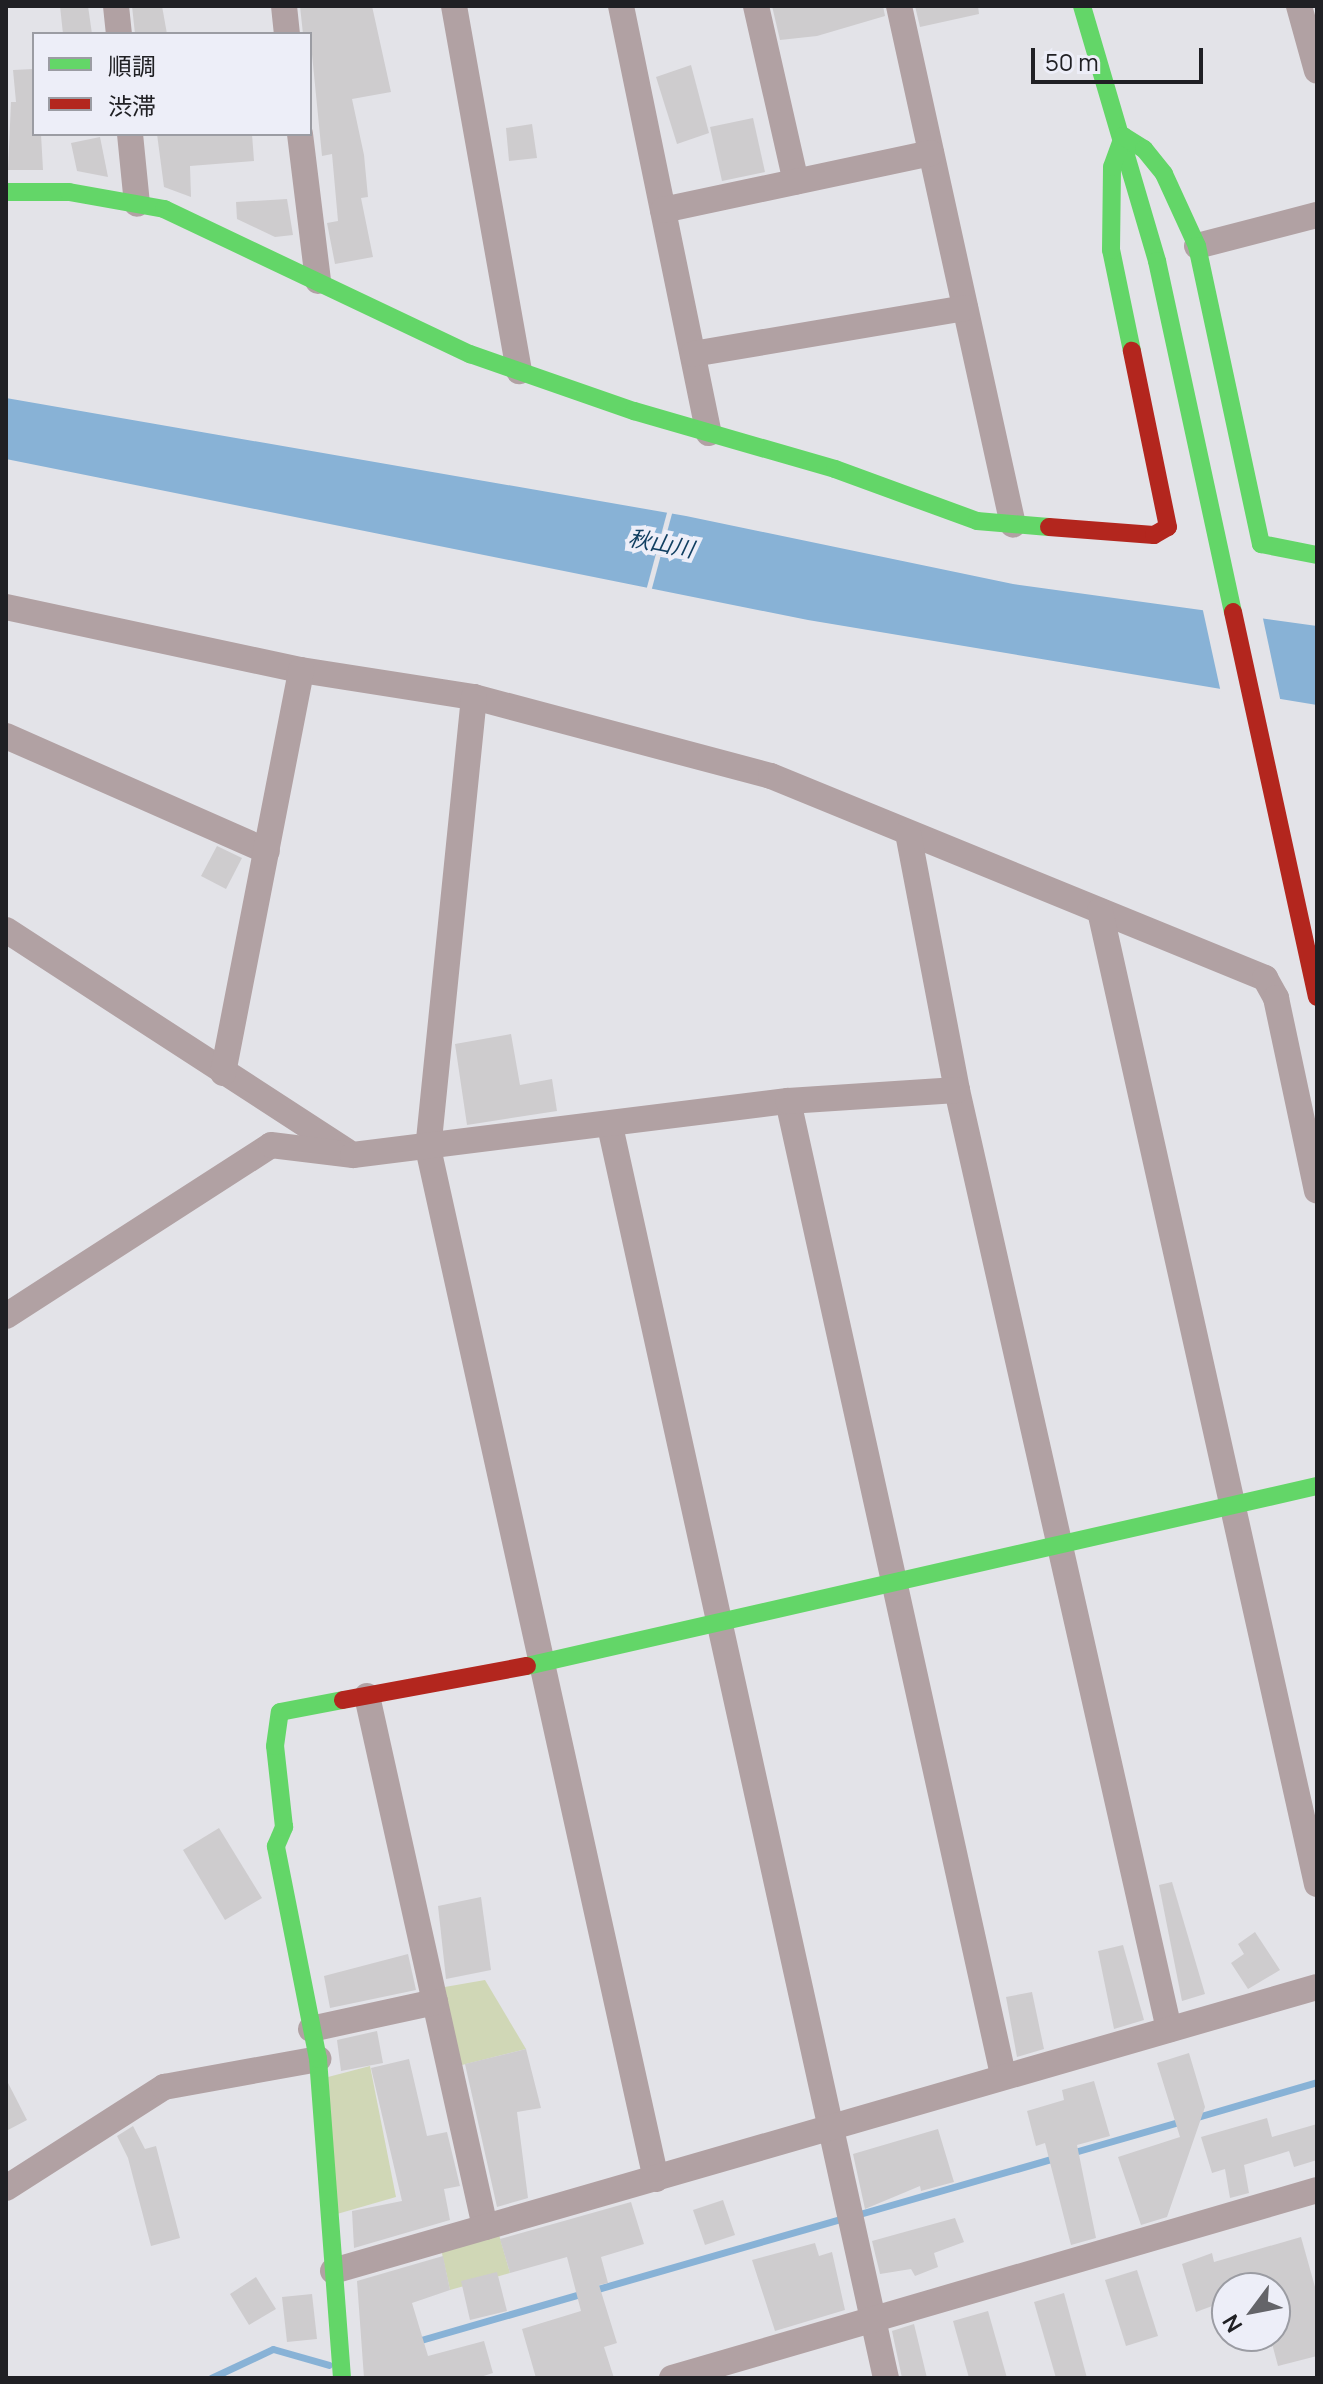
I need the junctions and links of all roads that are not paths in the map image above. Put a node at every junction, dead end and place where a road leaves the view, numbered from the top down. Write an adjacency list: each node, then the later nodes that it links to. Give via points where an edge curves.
1 (116, 6): 9 (street)
2 (284, 6): 10 (street)
3 (454, 6): 25 (street)
4 (621, 6): 19 (street)
5 (756, 6): 16 (street)
6 (899, 6): 15 (street)
7 (1082, 6): 14 (street)
8 (1299, 6): 11 (street)
9 (119, 32)
10 (287, 32)
11 (1317, 71)
12 (130, 136): 18 (street)
13 (300, 136): 22 (street)
14 (1123, 136): 21 (street, via 1144,149 1164,174); 27 (street, via 1112,167 1111,250 1168,527 1154,535 1130,536); 37 (street, via 1157,261)
15 (931, 153): 16 (street); 23 (street)
16 (796, 182): 19 (street)
17 (6, 192): 18 (street, via 69,192)
18 (137, 204): 22 (street, via 164,209)
19 (663, 210): 24 (street)
20 (1317, 215): 21 (street)
21 (1197, 246): 28 (street, via 1261,544)
22 (318, 281): 25 (street, via 470,354)
23 (965, 308): 24 (street); 27 (street)
24 (693, 354): 26 (street)
25 (519, 371): 26 (street)
26 (709, 433): 27 (street, via 835,469 977,521)
27 (1013, 525)
28 (1317, 555)
29 (6, 607): 30 (street)
30 (301, 670): 31 (street); 34 (street)
31 (474, 697): 33 (street, via 771,776); 42 (street)
32 (6, 736): 34 (street)
33 (908, 833): 35 (street); 39 (street)
34 (267, 851): 38 (street)
35 (1100, 911): 44 (street, via 1265,978 1276,998); 47 (street)
36 (6, 930): 38 (street)
37 (1317, 997)
38 (223, 1073): 43 (street)
39 (957, 1090): 40 (street); 48 (street)
40 (788, 1101): 41 (street); 49 (street)
41 (610, 1126): 42 (street); 50 (street)
42 (428, 1148): 43 (street); 51 (street)
43 (353, 1155): 45 (street, via 271,1145)
44 (1317, 1191)
45 (6, 1316)
46 (1317, 1486): 47 (street)
47 (1232, 1506): 48 (street); 53 (street)
48 (1060, 1544): 49 (street); 57 (street)
49 (893, 1581): 50 (street); 59 (street)
50 (717, 1623): 51 (street); 60 (street)
51 (542, 1663): 52 (street); 61 (street)
52 (367, 1696): 55 (street); 56 (street, via 280,1712 275,1746 284,1827 276,1846)
53 (1317, 1884)
54 (1317, 1987): 57 (street)
55 (435, 2002): 56 (street); 64 (street)
56 (311, 2029): 58 (street)
57 (1169, 2029): 59 (street)
58 (318, 2059): 62 (street, via 164,2087); 65 (street)
59 (1003, 2075): 60 (street)
60 (832, 2127): 61 (street); 66 (street)
61 (656, 2179): 64 (street)
62 (6, 2188)
63 (1317, 2190): 66 (street)
64 (485, 2227): 65 (street)
65 (333, 2271): 67 (street)
66 (873, 2319): 68 (street); 69 (street)
67 (342, 2378)
68 (672, 2378)
69 (886, 2378)

